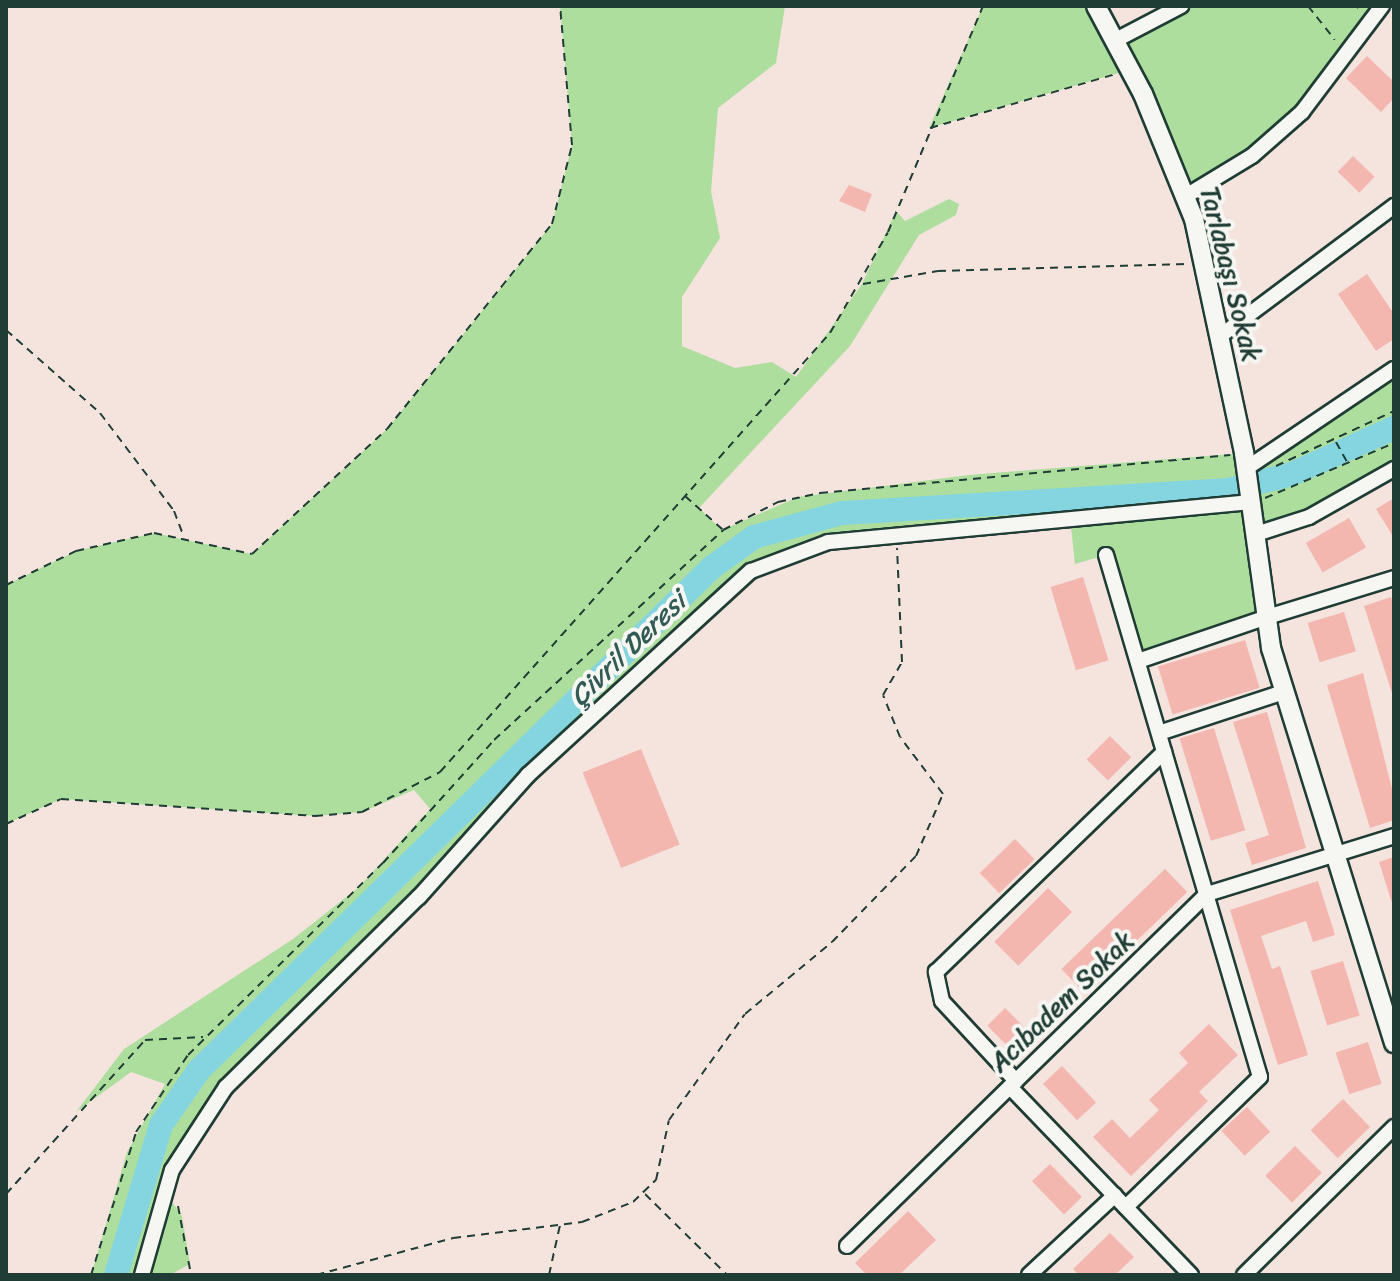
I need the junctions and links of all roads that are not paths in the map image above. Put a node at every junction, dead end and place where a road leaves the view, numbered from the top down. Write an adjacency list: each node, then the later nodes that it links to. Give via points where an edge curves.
1 (1181, 6): 4 (street)
2 (1382, 6): 5 (street, via 1302,112 1252,156)
3 (1096, 7): 4 (street, Tarlabaşı Sokak)
4 (1114, 41): 5 (street, Tarlabaşı Sokak)
5 (1186, 196): 7 (street, Tarlabaşı Sokak)
6 (1394, 206): 7 (street)
7 (1219, 337): 10 (street, Tarlabaşı Sokak)
8 (1394, 369): 10 (street)
9 (1394, 469): 12 (street, via 1309,517)
10 (1247, 472): 11 (street, Tarlabaşı Sokak)
11 (1252, 500): 12 (street, Tarlabaşı Sokak); 30 (street, via 896,533 783,553 705,608 528,775 419,897 246,1065 189,1137 165,1192)
12 (1256, 534): 15 (street, Tarlabaşı Sokak)
13 (1106, 555): 16 (street)
14 (1394, 578): 15 (street)
15 (1269, 617): 16 (street); 17 (street); 21 (street)
16 (1138, 661): 18 (street)
17 (1284, 692): 18 (street); 21 (street)
18 (1159, 733): 19 (street)
19 (1164, 752): 22 (street); 25 (street, via 936,972 942,1001)
20 (1394, 836): 21 (street, Acıbadem Sokak)
21 (1340, 853): 22 (street, Acıbadem Sokak); 23 (street); 24 (street)
22 (1207, 894): 25 (street, Acıbadem Sokak); 28 (street, via 1260,1077)
23 (1394, 1005)
24 (1394, 1043)
25 (1013, 1084): 27 (street); 29 (street, Acıbadem Sokak)
26 (1394, 1127): 33 (street)
27 (1115, 1195): 28 (street); 31 (street)
28 (1126, 1207): 32 (street)
29 (847, 1246)
30 (142, 1275)
31 (1029, 1275)
32 (1191, 1275)
33 (1244, 1275)

